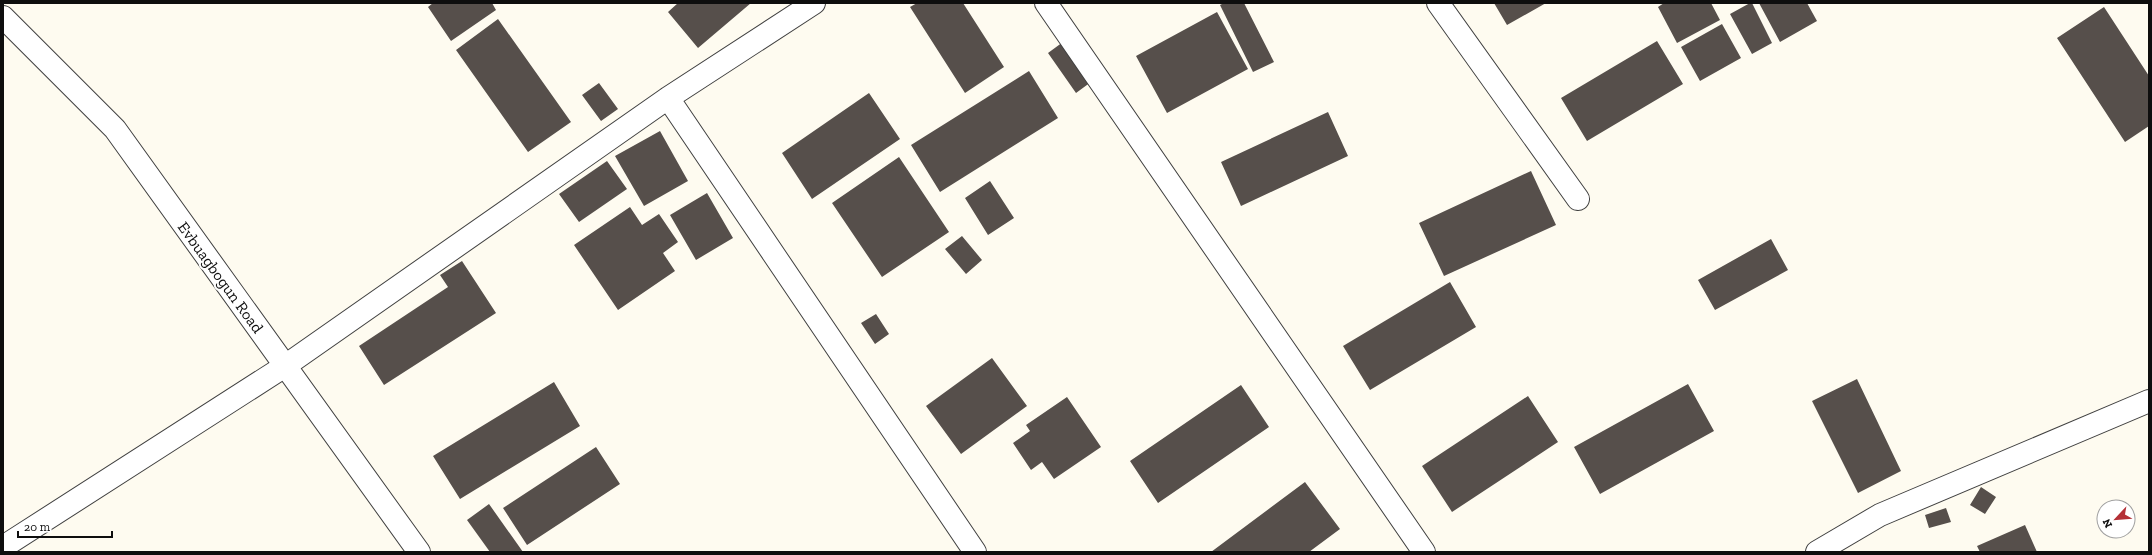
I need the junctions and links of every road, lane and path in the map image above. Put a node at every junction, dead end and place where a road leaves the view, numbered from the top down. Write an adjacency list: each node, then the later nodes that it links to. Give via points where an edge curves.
1 (814, 3): 5 (street)
2 (1046, 3): 12 (street)
3 (1438, 3): 6 (street)
4 (3, 17): 7 (street, Evbuagbogun Road, via 115,129)
5 (668, 98): 7 (street); 11 (street)
6 (1578, 199)
7 (285, 366): 9 (street); 10 (street, Evbuagbogun Road)
8 (2149, 401): 13 (street, via 1880,515)
9 (3, 547)
10 (419, 552)
11 (975, 552)
12 (1424, 552)
13 (1817, 552)

